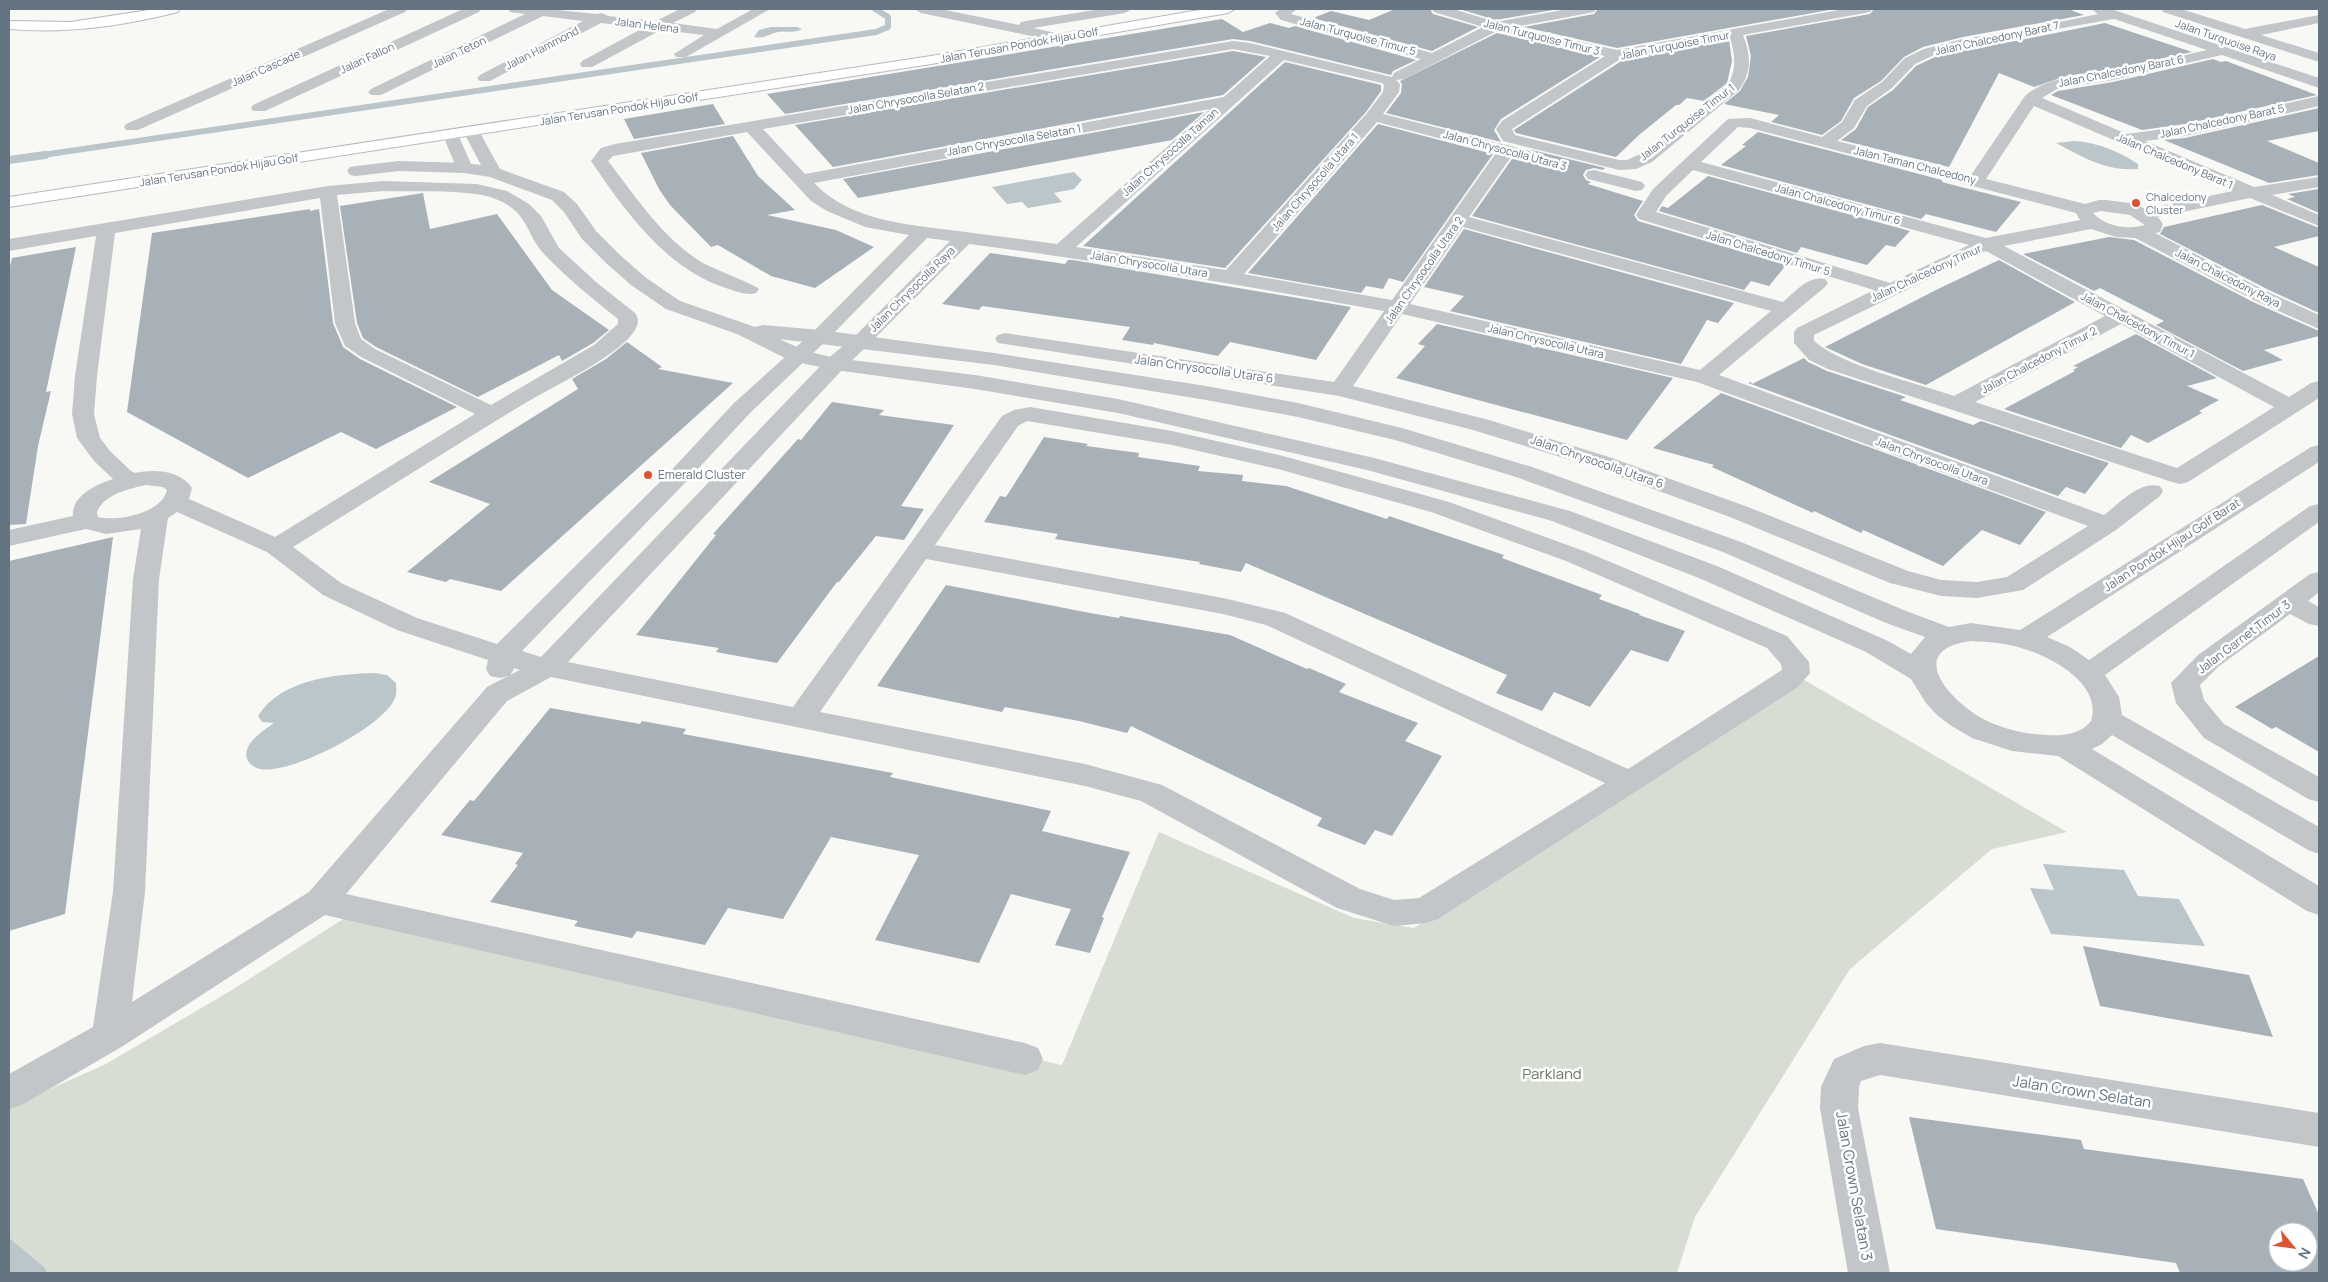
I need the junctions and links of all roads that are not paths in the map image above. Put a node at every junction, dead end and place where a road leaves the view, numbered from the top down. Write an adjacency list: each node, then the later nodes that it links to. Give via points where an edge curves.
1 (112, 9): 20 (main road)
2 (173, 9): 24 (main road, via 64,26)
3 (400, 9): 52 (street, Jalan Cascade)
4 (474, 9): 49 (street, Jalan Fallon)
5 (515, 9): 17 (street, Jalan Helena)
6 (619, 9): 22 (street, Jalan Hammond)
7 (690, 9): 25 (street)
8 (763, 9): 29 (street)
9 (921, 9): 27 (street)
10 (1125, 9): 27 (street)
11 (1221, 9): 32 (main road, Jalan Terusan Pondok Hijau Golf)
12 (1439, 9): 26 (street, Jalan Turquoise Timur 3)
13 (1589, 9): 26 (street)
14 (2096, 9): 21 (street)
15 (2132, 9): 41 (street, Jalan Turquoise Raya)
16 (2168, 9): 31 (street)
17 (544, 10): 22 (street, Jalan Helena); 45 (street, Jalan Teton)
18 (1854, 10): 30 (street, Jalan Turquoise Timur)
19 (1286, 11): 38 (street, Jalan Turquoise Timur 5, via 1286,17)
20 (39, 13)
21 (2114, 15): 34 (street); 57 (street, Jalan Chalcedony Barat 7, via 1929,52 1910,61 1887,85 1862,103 1848,125)
22 (599, 19): 25 (street, Jalan Helena); 42 (street, Jalan Hammond)
23 (2319, 19): 31 (street)
24 (9, 25)
25 (658, 26): 29 (street, Jalan Helena); 40 (street)
26 (1495, 26): 37 (street, Jalan Turquoise Timur 3); 38 (street)
27 (1009, 28): 32 (street)
28 (2319, 31): 33 (street)
29 (719, 33): 35 (street)
30 (1735, 33): 37 (street, Jalan Turquoise Timur); 53 (street, Jalan Turquoise Timur 1, via 1741,48 1743,75 1734,86 1646,158 1630,165 1603,163 1509,138)
31 (2243, 34): 33 (street)
32 (1060, 38): 54 (main road, Jalan Terusan Pondok Hijau Golf)
33 (2271, 42): 39 (street)
34 (2223, 51): 44 (street); 46 (street, Jalan Chalcedony Barat 6, via 2054,85)
35 (681, 54)
36 (1280, 55): 43 (street); 47 (street, Jalan Chrysocolla Taman); 51 (street, Jalan Chrysocolla Selatan 2, via 1238,45)
37 (1617, 55): 53 (street, Jalan Turquoise Timur)
38 (1436, 58): 43 (street)
39 (2319, 58)
40 (587, 64)
41 (2319, 72)
42 (485, 78)
43 (1395, 80): 50 (street, Jalan Chrysocolla Utara 1, via 1391,92)
44 (2319, 83)
45 (376, 92)
46 (2031, 99): 56 (street, Jalan Chalcedony Barat 1); 63 (street, Jalan Chalcedony Barat 6)
47 (1227, 101): 62 (street, Jalan Chrysocolla Selatan 1); 79 (street, Jalan Chrysocolla Taman)
48 (2319, 101): 56 (street, Jalan Chalcedony Barat 5, via 2185,131)
49 (259, 108)
50 (1373, 116): 58 (street, Jalan Chrysocolla Utara 3); 80 (street, Jalan Chrysocolla Utara 1)
51 (751, 126): 62 (street, Jalan Chrysocolla Utara); 82 (street, Jalan Chrysocolla Selatan 2, via 615,149 599,161 646,224 676,252 712,276)
52 (132, 127)
53 (1504, 129)
54 (471, 131): 55 (main road, Jalan Terusan Pondok Hijau Golf); 61 (street)
55 (451, 135): 60 (street); 69 (main road, Jalan Terusan Pondok Hijau Golf)
56 (2124, 139): 68 (street, Jalan Chalcedony Barat 1)
57 (1825, 142): 59 (street, Jalan Taman Chalcedony, via 1743,122 1730,123); 63 (street, Jalan Taman Chalcedony)
58 (1507, 150): 65 (street, Jalan Chrysocolla Utara 3); 71 (street, Jalan Chrysocolla Utara 2)
59 (1689, 164): 77 (street, Jalan Chalcedony Timur 6); 83 (street, Jalan Chalcedony Timur 5, via 1659,193 1645,215 1647,217)
60 (464, 168): 61 (street); 66 (street, via 399,166)
61 (492, 172): 89 (street, via 558,196 613,259 673,305)
62 (801, 180): 75 (street, Jalan Chrysocolla Utara, via 817,197 833,207 871,222)
63 (1976, 181): 70 (street, Jalan Taman Chalcedony)
64 (2319, 182): 68 (street)
65 (1636, 186)
66 (231, 190)
67 (328, 191): 74 (street); 100 (street, via 345,323 352,342); 100 (street, via 434,186 476,189 501,195 532,216 551,251 628,317 629,327 612,343)
68 (2250, 193): 72 (street, Jalan Chalcedony Barat 1); 73 (street)
69 (9, 202)
70 (2090, 216): 73 (street, Jalan Chalcedony Raya, via 2115,230); 77 (street, Jalan Chalcedony Timur)
71 (1458, 220): 85 (street, Jalan Chrysocolla Utara 2); 86 (street)
72 (2319, 221)
73 (2145, 225): 84 (street, Jalan Chalcedony Raya); 88 (street, Jalan Chalcedony Raya, via 2261,296)
74 (106, 228): 78 (street); 102 (street, via 83,414 88,438 102,456)
75 (923, 232): 76 (street, Jalan Chrysocolla Utara); 90 (street)
76 (965, 237): 79 (street, Jalan Chrysocolla Utara); 92 (street, Jalan Chrysocolla Raya)
77 (1986, 244): 83 (street, Jalan Chalcedony Timur); 87 (street, Jalan Chalcedony Timur 1)
78 (9, 245)
79 (1061, 250): 80 (street, Jalan Chrysocolla Utara)
80 (1231, 277): 85 (street, Jalan Chrysocolla Utara)
81 (1818, 283): 86 (street)
82 (749, 289)
83 (1890, 289): 98 (street, Jalan Chalcedony Timur, via 1804,332 1804,343 1817,355 1836,364)
84 (2319, 306)
85 (1398, 307): 95 (street, Jalan Chrysocolla Utara); 97 (street, Jalan Chrysocolla Utara 2)
86 (1786, 309): 95 (street)
87 (2121, 316): 98 (street, Jalan Chalcedony Timur 2); 99 (street, Jalan Chalcedony Timur 1)
88 (2319, 323)
89 (744, 330): 90 (street); 93 (street)
90 (820, 336): 92 (street); 93 (street)
91 (1005, 339): 97 (street, Jalan Chrysocolla Utara 6)
92 (860, 342): 94 (street, Jalan Chrysocolla Raya); 115 (street, via 994,358 1197,391 1298,410 1402,435 1524,472 1705,537)
93 (799, 356): 94 (street); 117 (street, via 742,408)
94 (835, 364): 118 (street, Jalan Chrysocolla Raya); 119 (street, via 975,382 1118,406 1356,460 1561,516 1708,572 1876,646)
95 (1704, 377): 108 (street, Jalan Chrysocolla Utara)
96 (2319, 388): 99 (street)
97 (1340, 389): 108 (street, Jalan Chrysocolla Utara 6, via 1481,424 1601,462 1739,512 1899,577 1941,588 1977,590 2014,584)
98 (1956, 404): 99 (street, via 2180,477)
99 (2290, 407)
100 (492, 414): 110 (street)
101 (2319, 452): 116 (street, Jalan Pondok Hijau Golf Barat)
102 (132, 481): 104 (street, via 169,480 180,488 180,494); 106 (street, via 103,492)
103 (2151, 491): 108 (street, Jalan Chrysocolla Utara 6)
104 (166, 509): 106 (street, via 141,522 108,528 95,526); 110 (street); 130 (street, via 146,579 129,892)
105 (2319, 511): 120 (street)
106 (86, 514): 107 (street); 109 (street)
107 (9, 523)
108 (2106, 525)
109 (9, 538)
110 (276, 547): 117 (street, via 332,589 407,624)
111 (919, 550): 122 (street); 125 (street, via 1223,606 1275,619); 125 (street, via 1010,421 1030,414 1172,438 1264,459 1440,507 1575,556 1778,642 1795,662 1796,673 1788,680)
112 (2319, 580): 113 (street, Jalan Garnet Timur 3)
113 (2289, 602): 114 (street); 126 (street, Jalan Garnet Timur 3, via 2208,661 2185,683 2190,703 2214,731)
114 (2319, 618)
115 (1948, 636): 116 (street, via 1971,632 1997,633); 119 (street, via 1932,644 1923,657)
116 (2025, 640): 120 (street, via 2049,648)
117 (502, 654): 118 (street); 121 (street)
118 (546, 668): 121 (street, Jalan Chrysocolla Raya); 122 (street)
119 (1922, 673): 124 (street, via 1930,691 1948,710 1973,726 2003,739)
120 (2088, 674): 123 (street, via 2101,689 2107,704)
121 (496, 694): 128 (street)
122 (800, 718): 125 (street, via 1085,775 1151,793 1349,898 1394,913 1426,910)
123 (2107, 719): 124 (street, via 2100,732 2085,741); 127 (street)
124 (2064, 746): 129 (street)
125 (1630, 782)
126 (2319, 791)
127 (2319, 842)
128 (321, 901): 130 (street); 131 (street)
129 (2319, 902)
130 (110, 1035): 133 (street)
131 (1025, 1059)
132 (1847, 1070): 134 (street, Jalan Crown Selatan, via 1880,1059); 135 (street, Jalan Crown Selatan 3, via 1840,1087 1839,1108)
133 (9, 1093)
134 (2319, 1130)
135 (1869, 1273)

